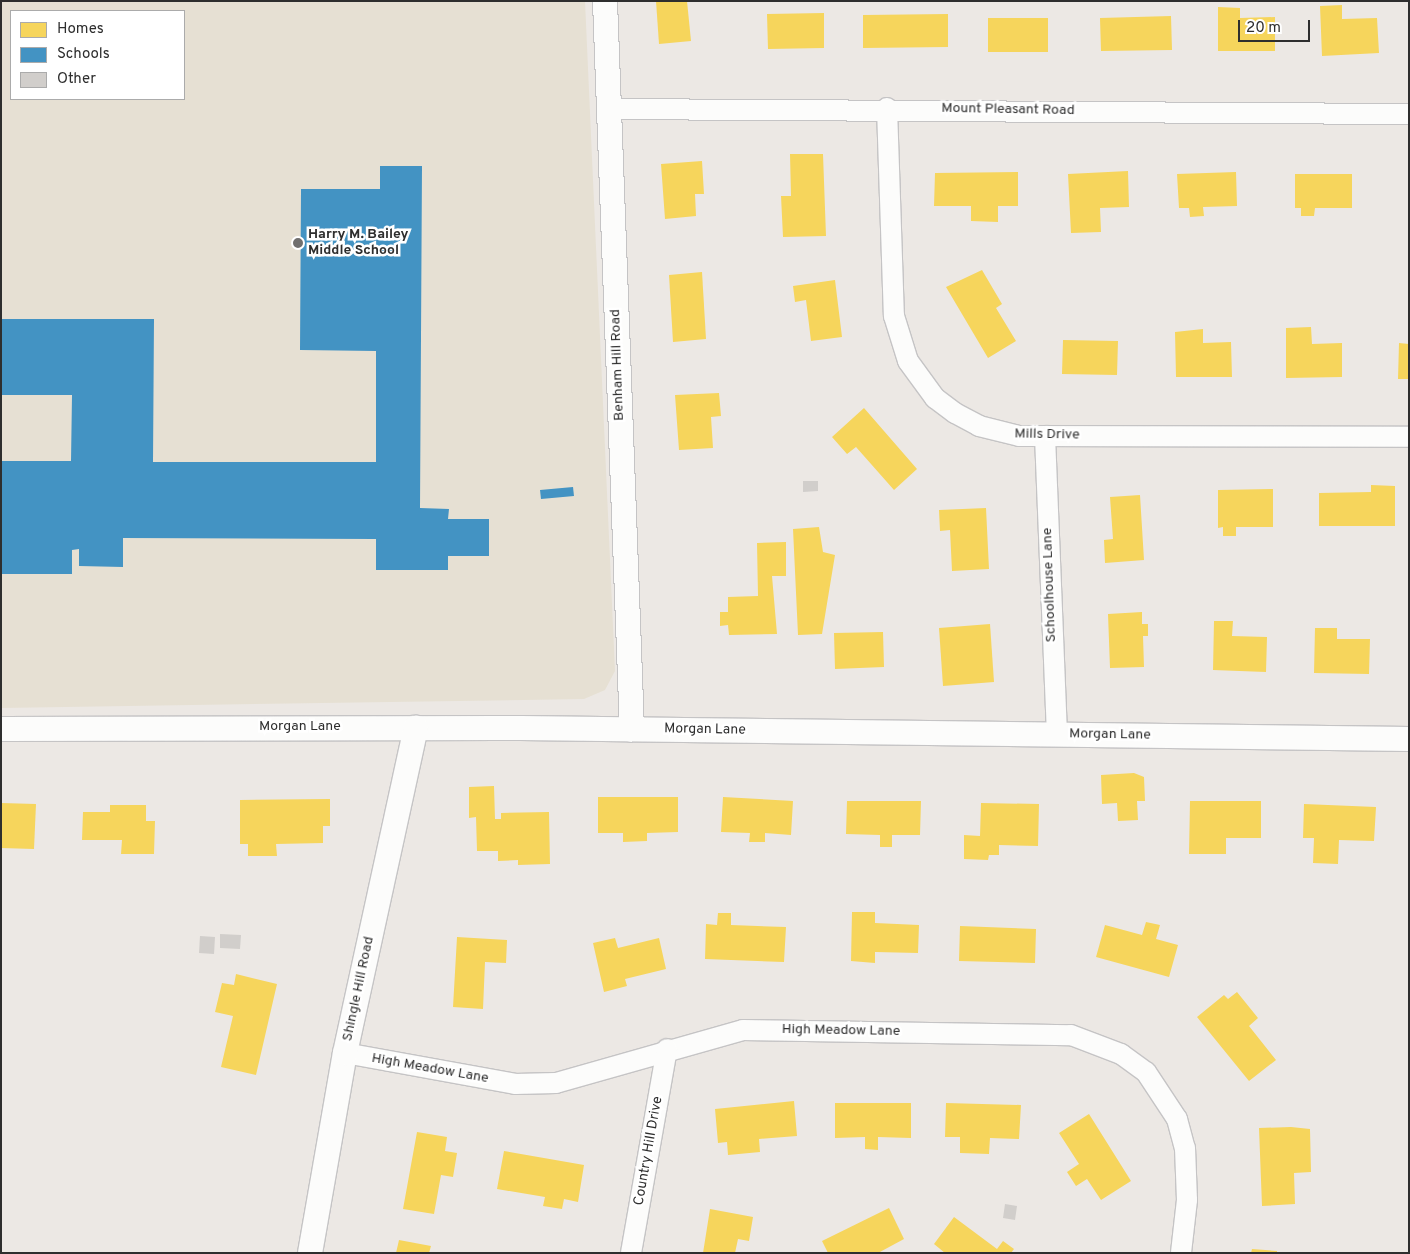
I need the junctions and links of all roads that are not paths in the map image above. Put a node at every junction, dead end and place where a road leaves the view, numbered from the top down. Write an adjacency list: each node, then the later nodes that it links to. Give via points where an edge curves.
1 (604, 1): 3 (street, Benham Hill Road)
2 (887, 108): 3 (street, Mount Pleasant Road); 4 (street, Mount Pleasant Road); 5 (street, Mills Drive, via 894,316 908,361 935,398 955,413 1001,433)
3 (607, 109): 9 (street, Benham Hill Road)
4 (1409, 114)
5 (1045, 436): 6 (street, Mills Drive); 10 (street, Schoolhouse Lane)
6 (1409, 437)
7 (416, 728): 8 (street, Morgan Lane); 9 (street, Morgan Lane); 13 (street, Shingle Hill Road)
8 (1, 729)
9 (632, 729): 10 (street, Morgan Lane)
10 (1057, 734): 11 (street, Morgan Lane)
11 (1409, 739)
12 (667, 1049): 13 (street, High Meadow Lane, via 556,1084 515,1084); 15 (street, Country Hill Drive); 16 (street, High Meadow Lane, via 743,1030 1071,1034 1098,1043 1146,1072 1178,1120 1185,1148 1187,1200)
13 (346, 1053): 14 (street, Shingle Hill Road)
14 (310, 1253)
15 (631, 1253)
16 (1181, 1253)

